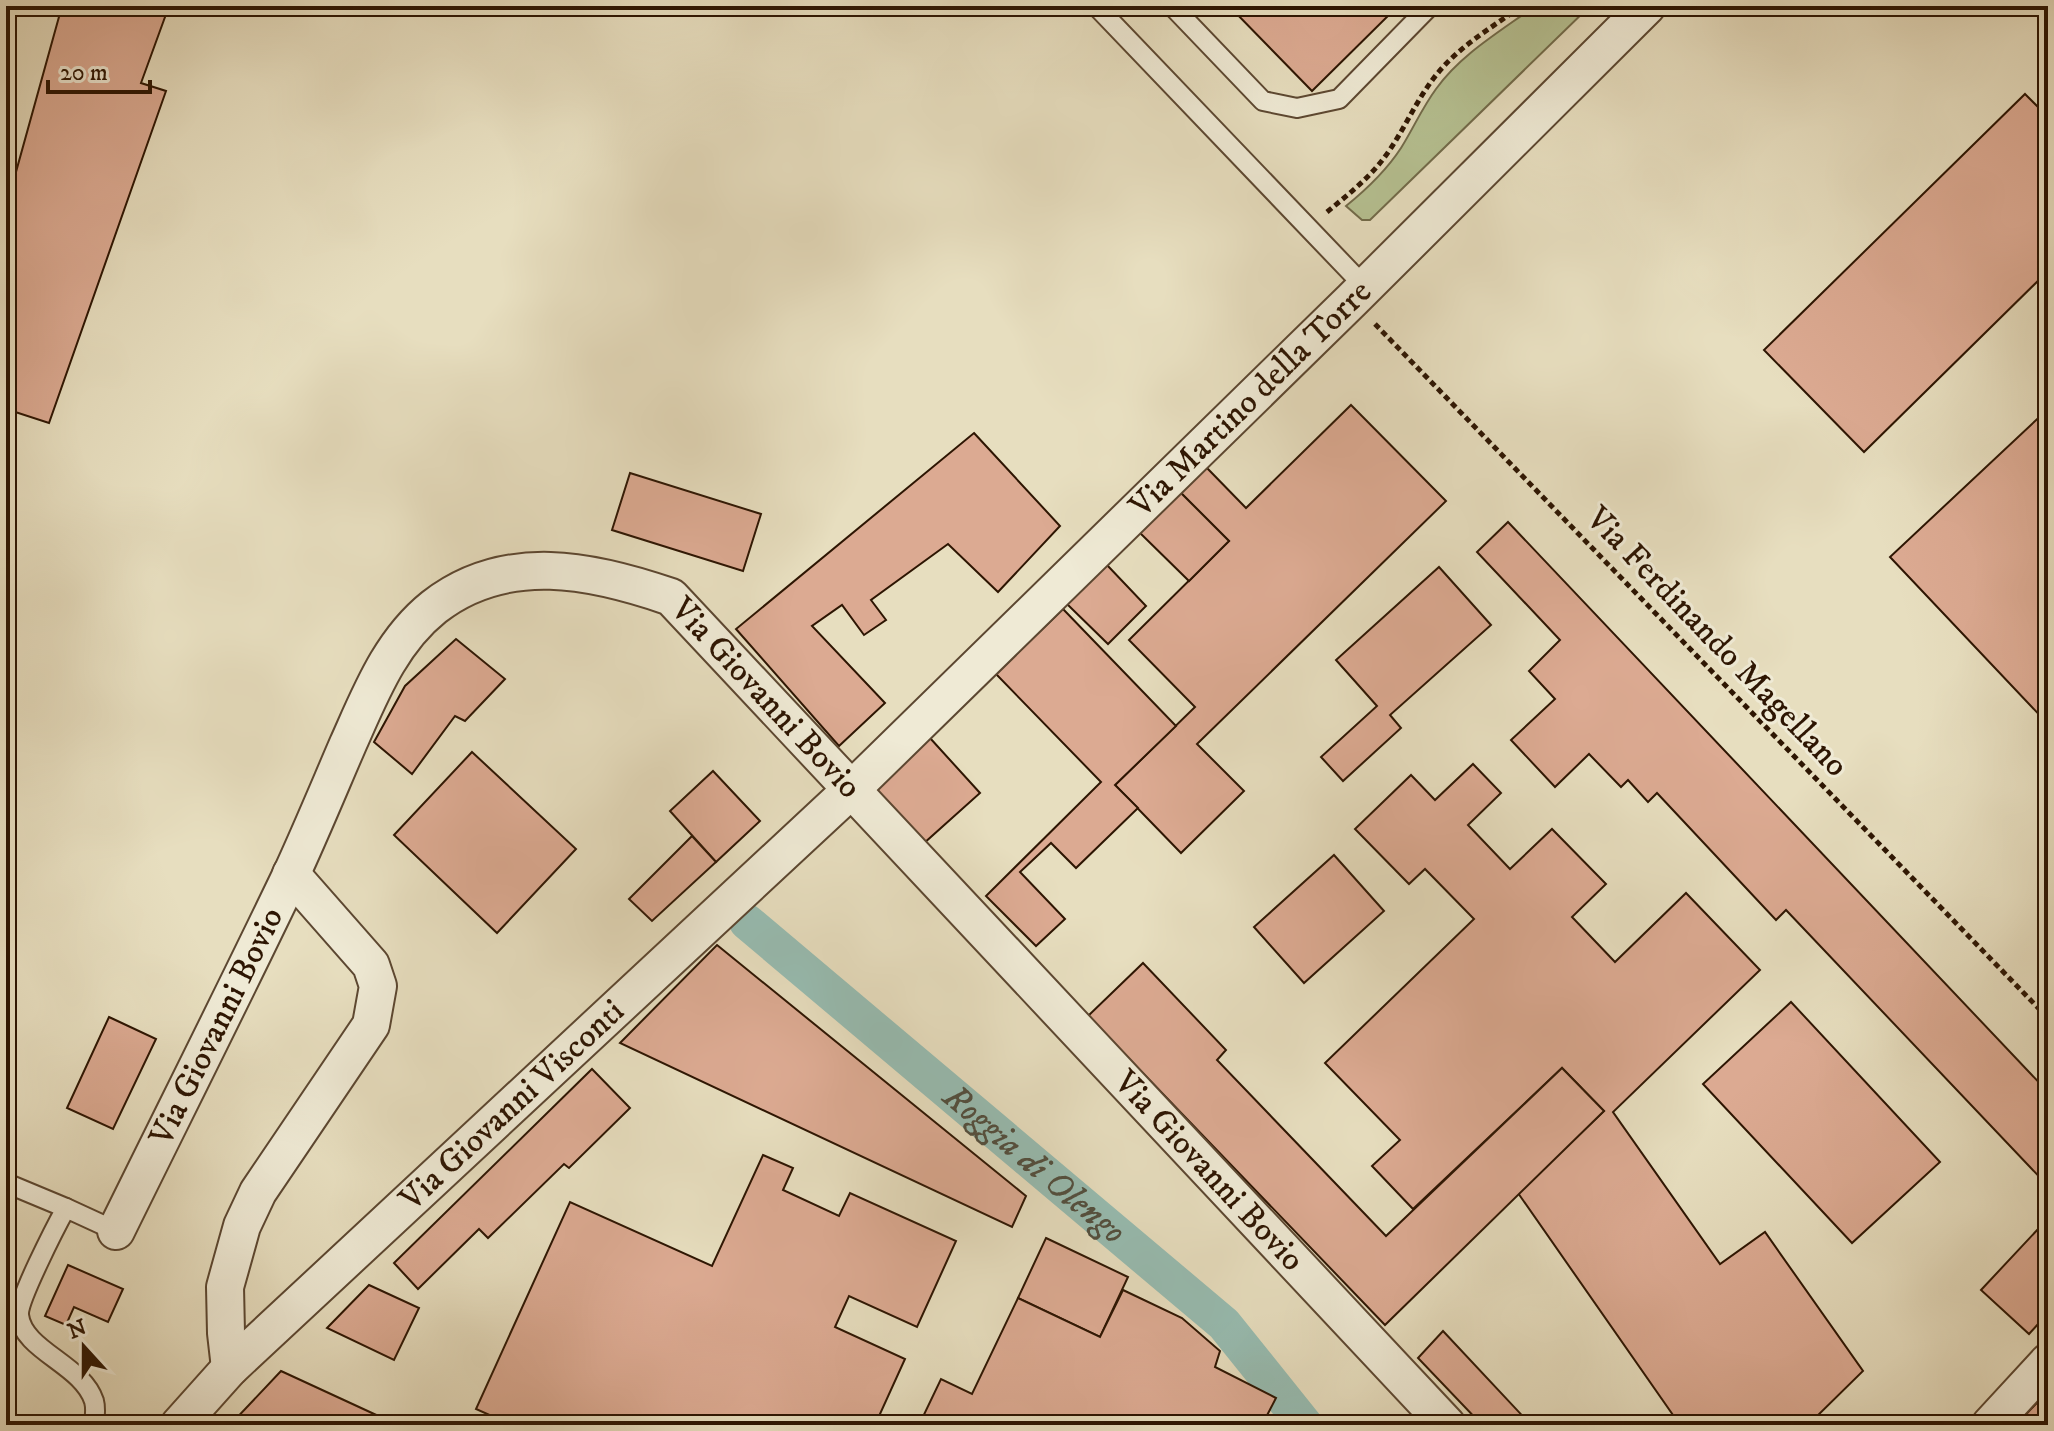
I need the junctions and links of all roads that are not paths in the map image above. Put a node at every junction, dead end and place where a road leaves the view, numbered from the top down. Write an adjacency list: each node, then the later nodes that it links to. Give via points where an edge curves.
1 (1096, 6): 5 (lane, via 1309,228)
2 (1172, 6): 3 (lane, via 1263,101 1297,108 1339,99)
3 (1430, 6)
4 (1647, 6): 5 (street, Via Martino della Torre)
5 (1358, 294): 6 (street, Via Martino della Torre)
6 (852, 789): 7 (street, Via Giovanni Bovio, via 671,597 620,579 573,571 525,571 478,583 434,607 408,634 379,673); 12 (street, Via Giovanni Visconti); 15 (street, Via Giovanni Bovio)
7 (291, 874): 10 (street, Via Giovanni Bovio); 12 (street, via 371,965 377,1002 371,1025 258,1192 242,1226 225,1287)
8 (6, 1183): 9 (lane)
9 (66, 1208): 10 (lane); 13 (lane, via 19,1313 25,1332 86,1382 95,1403)
10 (116, 1231)
11 (2048, 1362): 16 (street)
12 (230, 1368): 14 (street, Via Giovanni Visconti)
13 (94, 1425)
14 (179, 1425)
15 (1447, 1425)
16 (1990, 1425)

